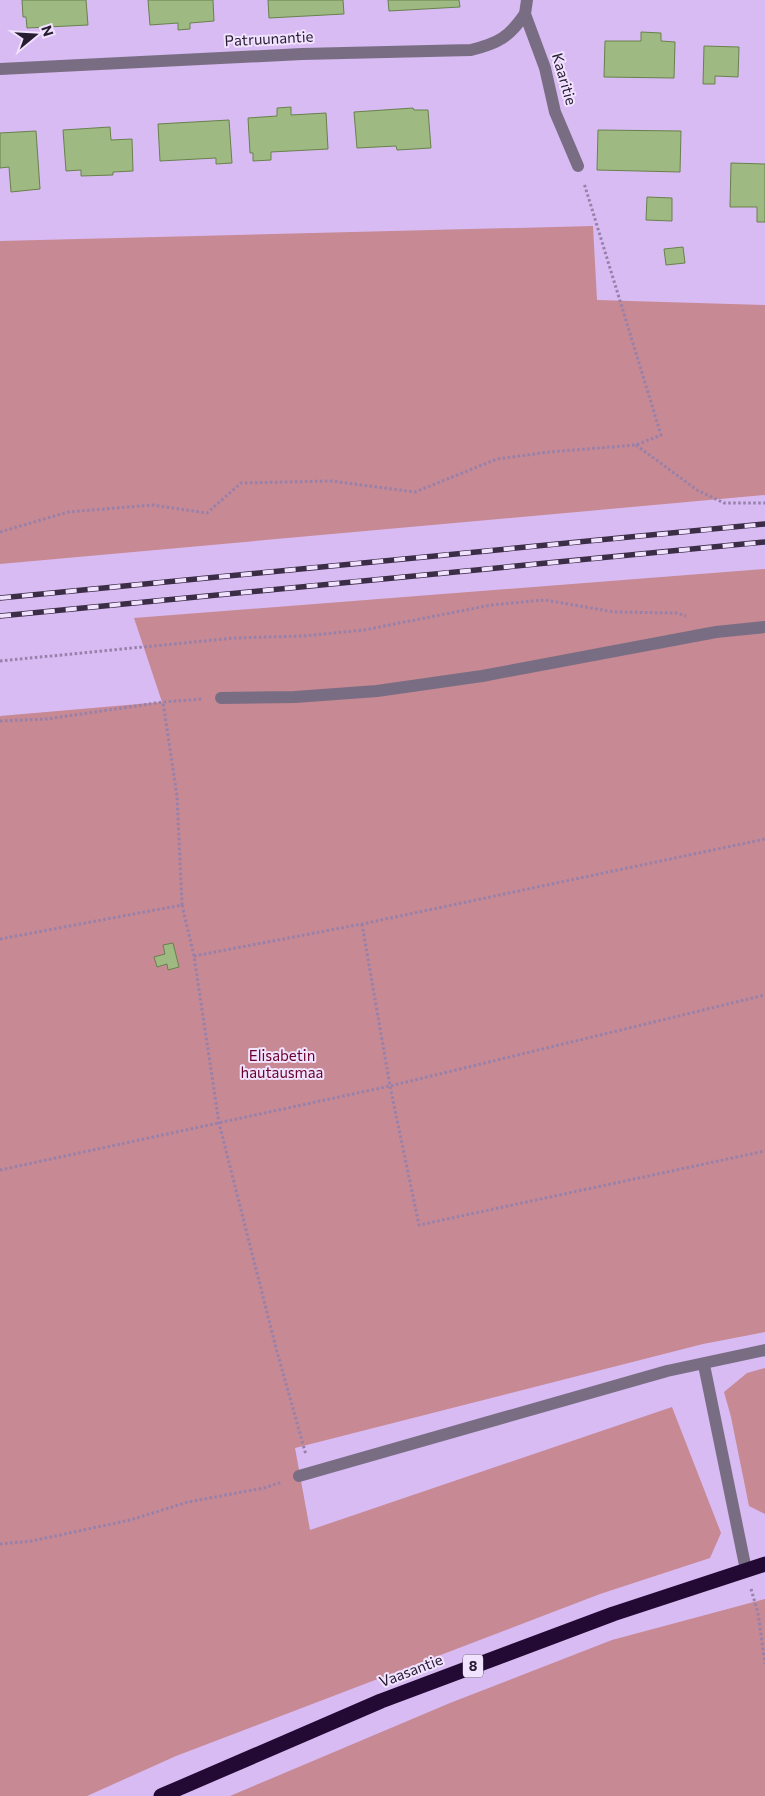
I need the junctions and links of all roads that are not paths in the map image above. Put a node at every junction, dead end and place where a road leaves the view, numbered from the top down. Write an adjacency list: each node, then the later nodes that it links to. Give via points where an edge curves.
1 (527, 0): 2 (street, Kaaritie)
2 (526, 14): 3 (street, Patruunantie, via 514,30 493,45 471,50 292,54); 4 (street, Kaaritie, via 545,68 555,112)
3 (0, 69)
4 (578, 166)
5 (765, 626): 6 (street, via 716,632 482,676 377,691)
6 (221, 698)
7 (765, 1350): 8 (street)
8 (704, 1365): 9 (street, via 667,1371); 11 (street)
9 (305, 1474)
10 (765, 1564): 11 (highway, Vaasantie / 8)
11 (746, 1570): 12 (highway, Vaasantie / 8, via 612,1614 381,1701)
12 (161, 1796)

